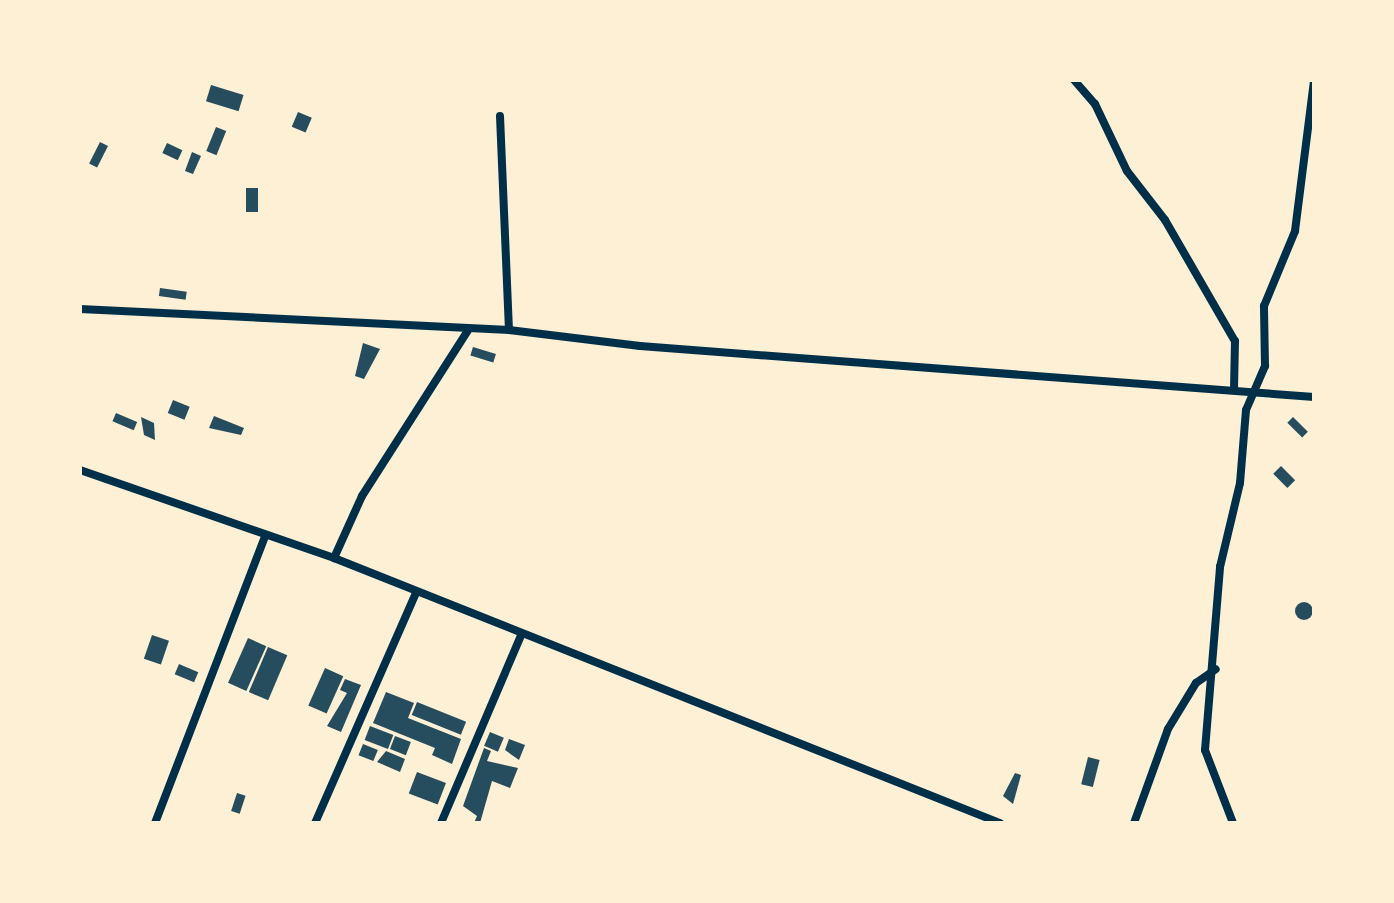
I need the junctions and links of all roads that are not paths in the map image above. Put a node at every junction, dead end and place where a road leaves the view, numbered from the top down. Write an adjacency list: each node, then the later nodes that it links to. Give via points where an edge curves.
1 (1074, 80): 7 (street, via 1095,104 1127,171 1165,220 1235,341)
2 (1314, 80): 8 (street, via 1295,230 1264,306)
3 (500, 116): 6 (street)
4 (80, 309): 5 (street)
5 (468, 330): 6 (street); 12 (street, via 362,496)
6 (508, 330): 7 (street, via 640,346)
7 (1234, 388): 8 (street)
8 (1260, 388): 9 (street); 15 (street, via 1246,410 1240,483 1224,540)
9 (1314, 397)
10 (80, 470): 11 (street)
11 (266, 537): 12 (street); 16 (street)
12 (334, 558): 13 (street)
13 (416, 593): 14 (street); 17 (street)
14 (521, 635): 18 (street); 19 (street, via 833,751)
15 (1216, 669): 20 (street, via 1196,683 1168,729); 21 (street, via 1205,750)
16 (155, 823)
17 (315, 823)
18 (441, 823)
19 (1000, 823)
20 (1134, 823)
21 (1232, 823)

